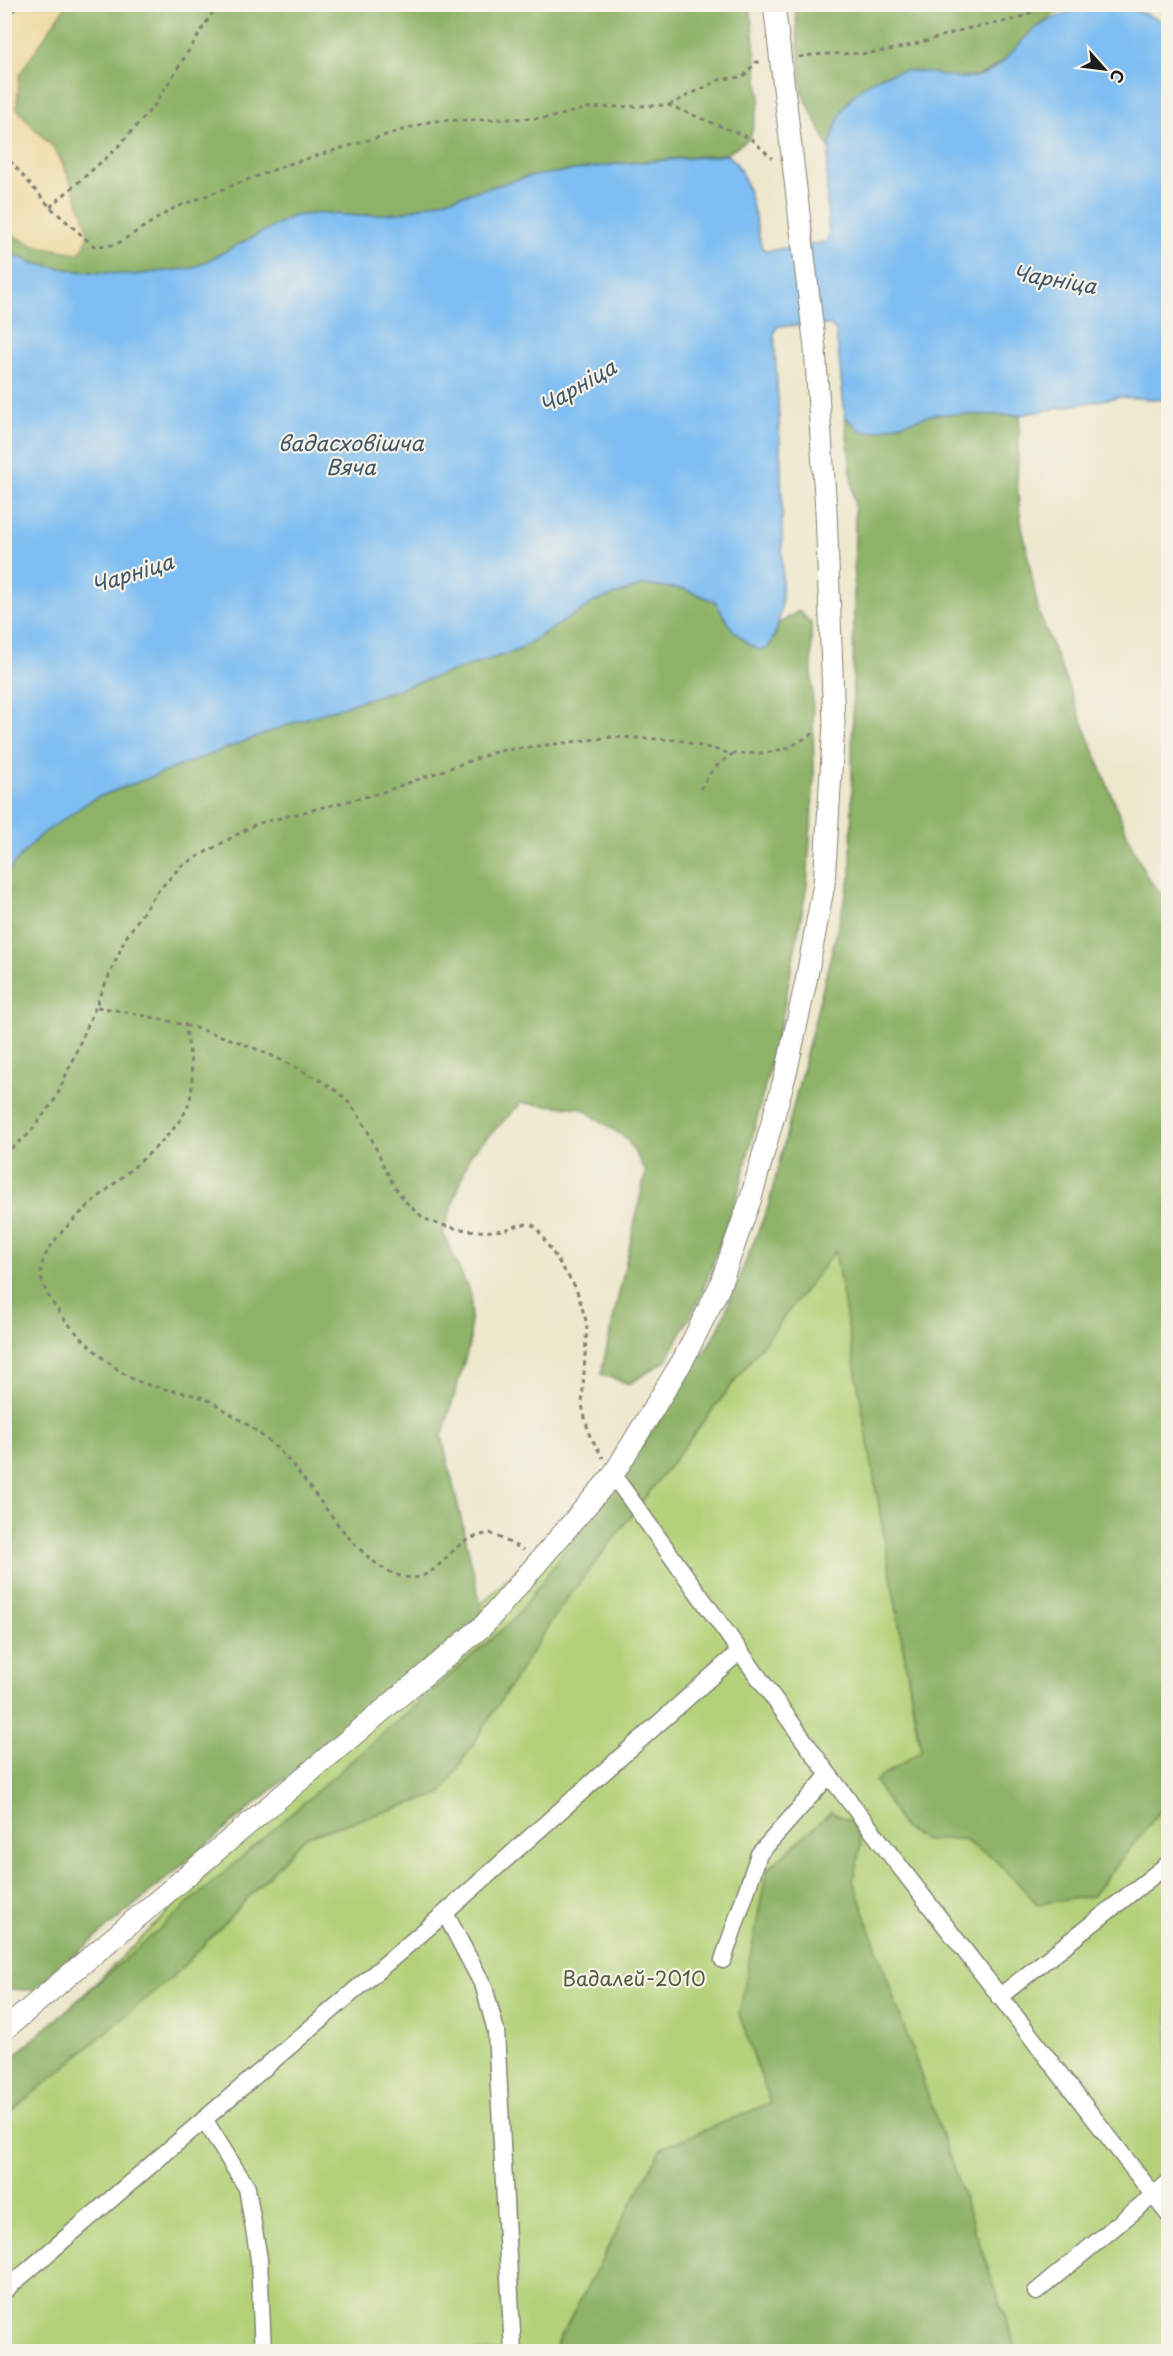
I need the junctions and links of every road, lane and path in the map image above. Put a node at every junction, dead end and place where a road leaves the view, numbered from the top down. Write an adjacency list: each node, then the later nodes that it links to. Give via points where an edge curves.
1 (17, 4): 5 (path)
2 (218, 4): 11 (path, via 154,106 115,150)
3 (774, 4): 7 (street)
4 (1045, 4): 6 (path, via 1002,25 924,42 869,53)
5 (4, 27)
6 (810, 55)
7 (782, 62): 8 (path, via 756,62 743,77 721,79); 12 (street, via 815,348)
8 (668, 105): 10 (path, via 750,138); 11 (path, via 588,108 549,118 432,121 286,165 174,208 115,245 94,246)
9 (4, 154): 11 (path)
10 (773, 158)
11 (50, 207)
12 (834, 724): 13 (path, via 788,748); 18 (street, via 824,884 787,1069 751,1198 719,1288 683,1360)
13 (732, 754): 14 (path, via 712,769); 15 (path, via 678,740 612,737 498,751 380,793 256,824 181,866 157,892 125,939)
14 (700, 789)
15 (97, 1007): 16 (path); 17 (path, via 56,1098 29,1134)
16 (185, 1023): 18 (path, via 262,1050 327,1084 349,1102 369,1131 394,1189 407,1205 429,1221 455,1230 500,1231 521,1224 536,1227 560,1260 579,1297 587,1324 582,1405 589,1434); 19 (path, via 192,1088 188,1108 173,1130 77,1216 46,1253 42,1287 57,1313 136,1381 204,1398 257,1430 296,1469 345,1534 384,1570 406,1578 419,1577 436,1568 462,1543 490,1533 513,1542)
17 (4, 1154)
18 (613, 1475): 19 (street); 20 (street)
19 (540, 1561): 26 (street, via 484,1625)
20 (739, 1652): 21 (street); 23 (street)
21 (829, 1775): 24 (street, via 759,1854); 25 (street)
22 (1168, 1864): 25 (street)
23 (445, 1912): 27 (street); 34 (street, via 484,1987 496,2031)
24 (723, 1960)
25 (999, 1997): 29 (street)
26 (4, 2030)
27 (204, 2119): 31 (street); 33 (street, via 247,2188 259,2259)
28 (1168, 2183): 29 (street)
29 (1154, 2195): 30 (street); 32 (street)
30 (1168, 2214)
31 (4, 2291)
32 (1036, 2292)
33 (263, 2352)
34 (513, 2352)

